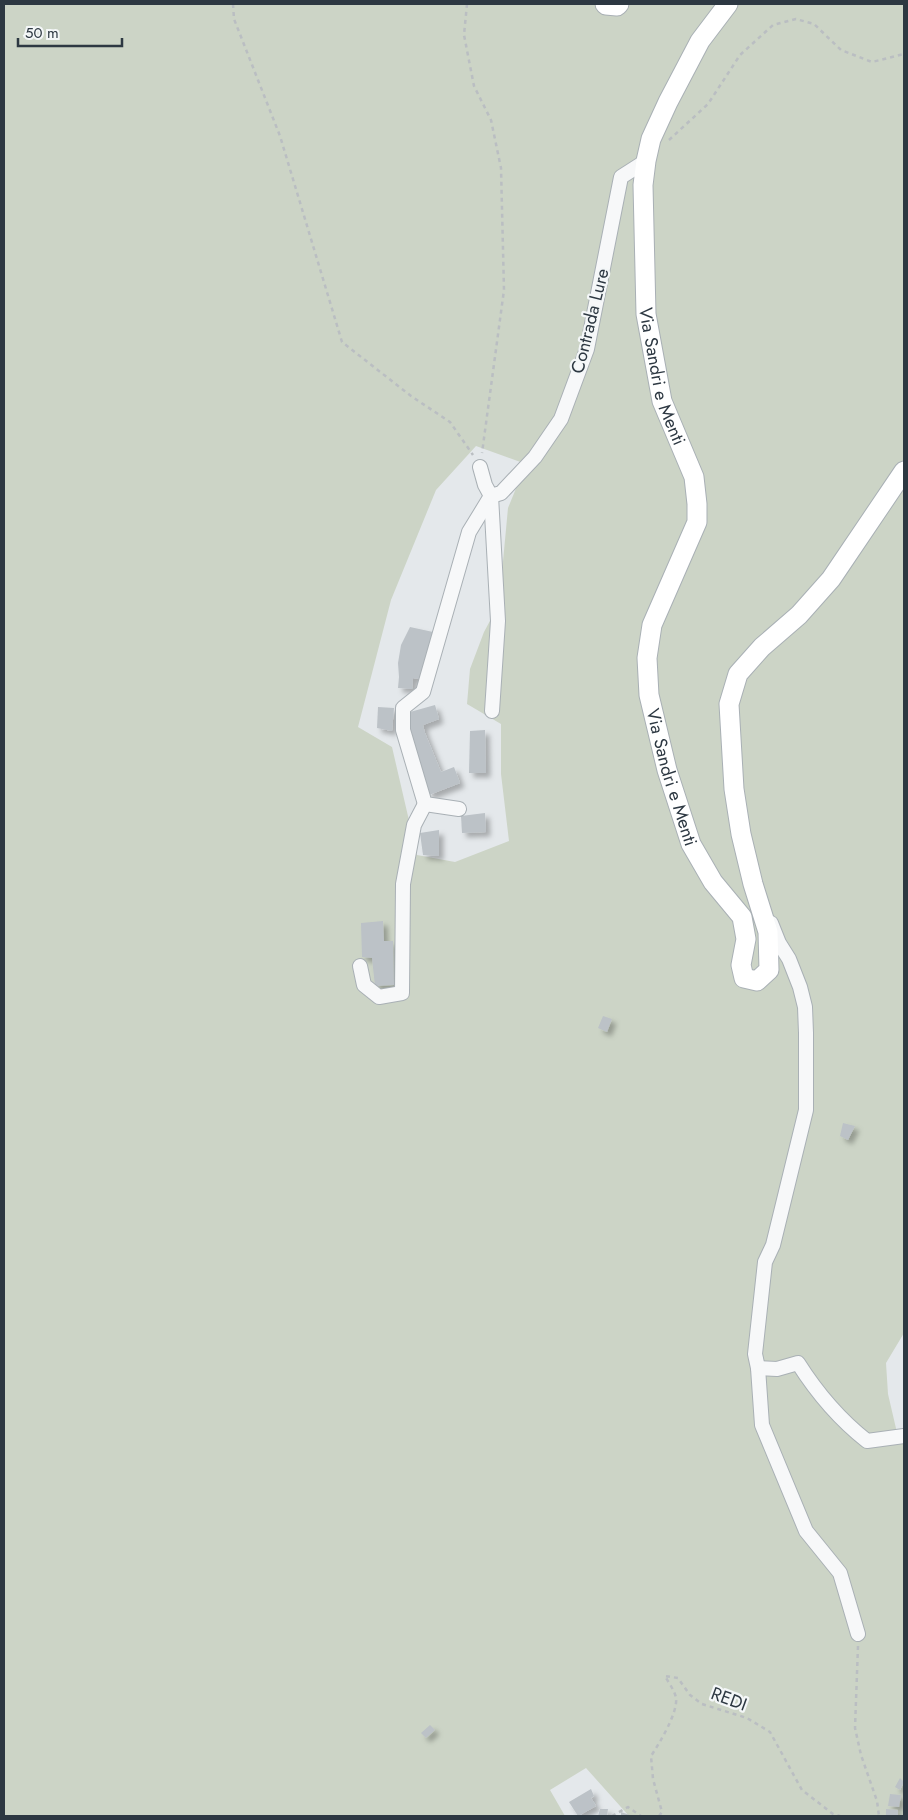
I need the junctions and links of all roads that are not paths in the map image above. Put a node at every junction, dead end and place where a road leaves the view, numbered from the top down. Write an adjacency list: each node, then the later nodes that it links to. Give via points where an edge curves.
1 (605, 4): 2 (main road)
2 (619, 4)
3 (728, 4): 4 (main road, Via Sandri e Menti, via 700,41 651,139)
4 (646, 161): 7 (street, Contrada Lure, via 621,177 587,349 561,419 535,457 501,493); 11 (main road, Via Sandri e Menti, via 643,185 646,314 662,401 694,478 697,504 697,522 652,625 647,658 649,695 667,770 691,844 713,882 742,917 746,939 742,965 744,978 757,981 770,970 768,932)
5 (480, 467): 7 (street)
6 (904, 471): 11 (main road, Via Sandri e Menti, via 831,579 738,674 729,704 734,789 745,851)
7 (491, 496): 8 (street, via 498,620); 9 (street, via 469,532 423,692 403,708 403,730)
8 (492, 711)
9 (425, 804): 10 (street); 12 (street, via 414,825 403,884 402,993 379,997 364,985)
10 (459, 809)
11 (762, 914): 13 (street, via 770,920 779,943 790,958 805,1007 806,1110 773,1245 765,1262 755,1354)
12 (360, 966)
13 (758, 1368): 14 (street, via 798,1363 811,1384 847,1425 867,1441); 15 (street, via 762,1425 806,1531 840,1573)
14 (904, 1436)
15 (858, 1634)

